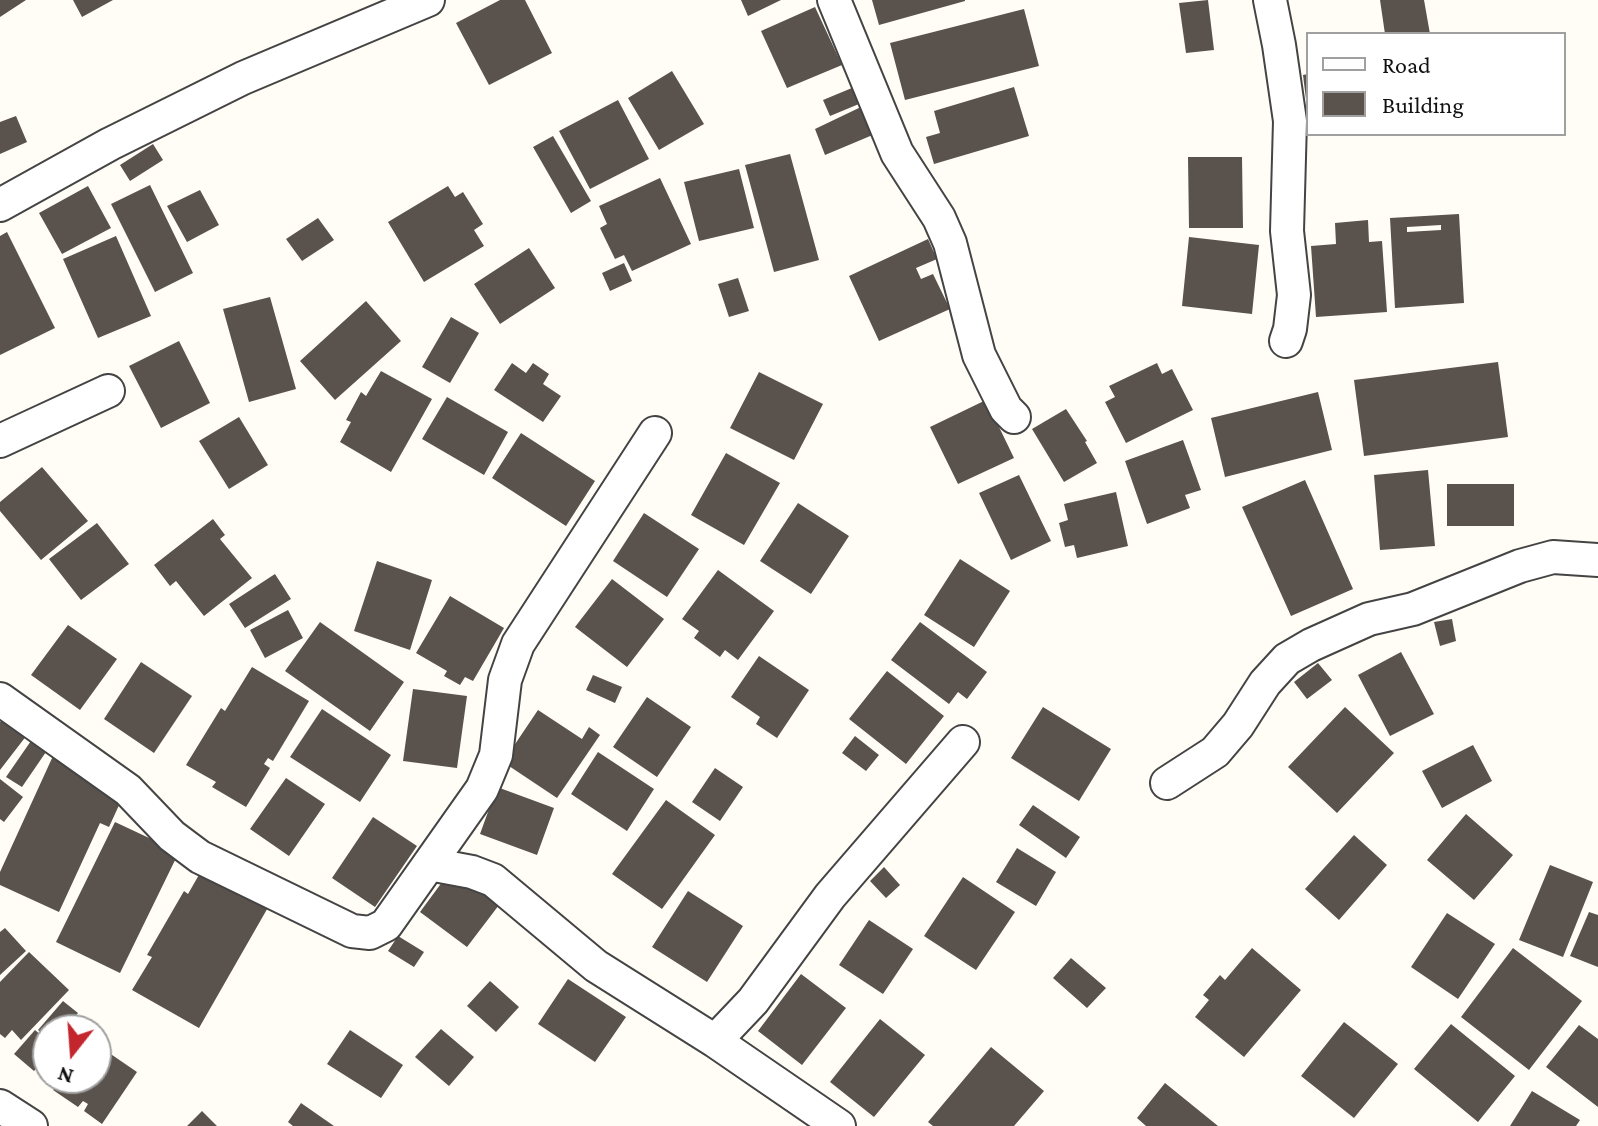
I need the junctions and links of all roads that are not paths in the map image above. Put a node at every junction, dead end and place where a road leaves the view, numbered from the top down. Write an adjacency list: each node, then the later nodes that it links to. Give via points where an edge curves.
1 (428, 0): 4 (street, via 243,78)
2 (834, 0): 7 (street, via 897,153 950,243 979,355)
3 (1270, 0): 5 (street, via 1290,121 1287,231 1294,295)
4 (0, 205)
5 (1286, 341)
6 (108, 391): 9 (street)
7 (1014, 417)
8 (655, 433): 14 (street, via 518,644 505,680 496,755 482,789)
9 (0, 441)
10 (1598, 560): 13 (street, via 1553,557 1520,566 1311,645 1287,659 1265,683 1215,752)
11 (0, 699): 14 (street, via 128,790 200,857 352,931 370,933 386,925)
12 (963, 742): 15 (street, via 830,896 753,1001)
13 (1167, 783)
14 (429, 864): 15 (street, via 493,880 596,966)
15 (715, 1041): 20 (street)
16 (0, 1106): 17 (street)
17 (31, 1126)
18 (803, 1126): 19 (street)
19 (817, 1126)
20 (839, 1126)

